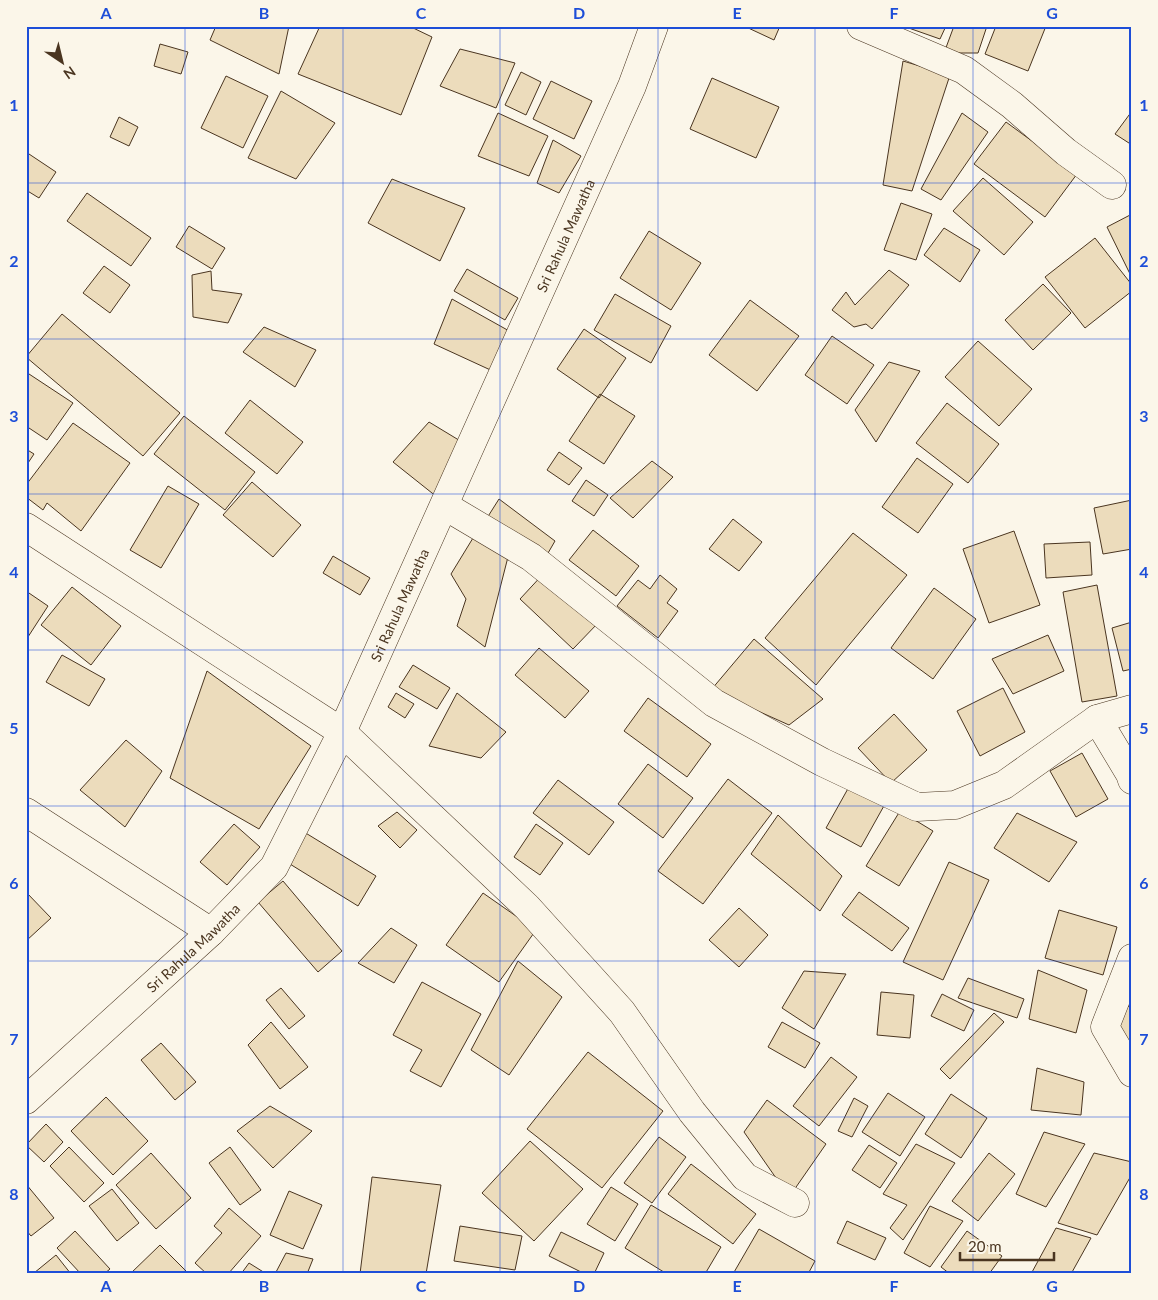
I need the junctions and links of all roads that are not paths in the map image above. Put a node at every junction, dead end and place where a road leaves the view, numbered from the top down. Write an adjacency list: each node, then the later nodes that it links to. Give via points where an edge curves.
1 (654, 26): 4 (street, Sri Rahula Mawatha, via 632,86)
2 (860, 26): 3 (street, via 964,70)
3 (1112, 185)
4 (445, 506): 7 (street, via 531,557 714,703 822,762 917,807 955,805 1004,785); 8 (street, Sri Rahula Mawatha)
5 (26, 527): 8 (street)
6 (1132, 709): 7 (street)
7 (1098, 719): 9 (street)
8 (342, 732): 11 (street, Sri Rahula Mawatha, via 274,868); 15 (street, via 533,914 622,1012 692,1112 745,1177)
9 (1132, 780)
10 (26, 812): 11 (street)
11 (211, 932): 14 (street, Sri Rahula Mawatha)
12 (1132, 958): 13 (street, via 1105,1027)
13 (1132, 1073)
14 (26, 1100)
15 (795, 1203)

